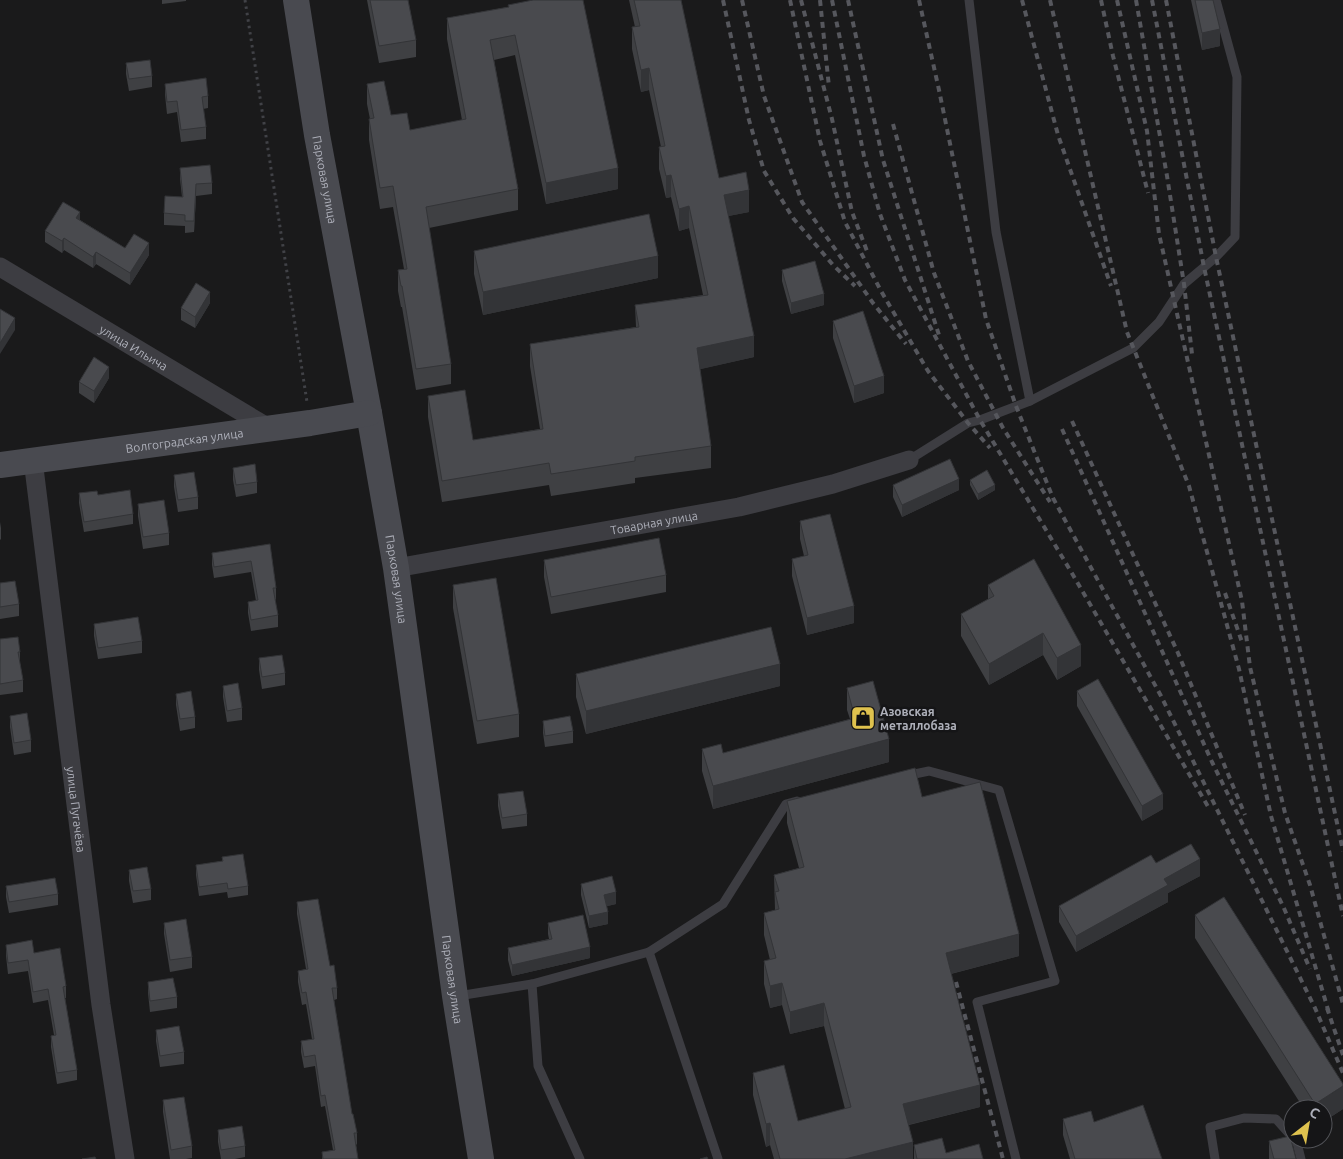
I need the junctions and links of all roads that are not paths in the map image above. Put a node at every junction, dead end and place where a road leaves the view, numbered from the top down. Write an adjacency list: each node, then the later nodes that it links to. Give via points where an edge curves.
1 (296, 0): 6 (main road, Парковая улица, via 317,136)
2 (969, 0): 5 (lane, via 996,232)
3 (1216, 0): 5 (lane, via 1237,77 1235,237 1184,284 1159,322 1133,348)
4 (0, 267): 7 (street, улица Ильича)
5 (1030, 402): 9 (lane, via 968,423)
6 (369, 413): 7 (main road, Волгоградская улица); 11 (main road, Парковая улица)
7 (267, 428): 8 (main road, Волгоградская улица)
8 (33, 460): 10 (main road, Волгоградская улица); 19 (street, улица Пугачёва, via 101,1005)
9 (909, 460): 11 (street, Товарная улица, via 833,484 739,507)
10 (0, 465)
11 (396, 568): 16 (main road, Парковая улица)
12 (900, 777): 22 (lane, via 929,771 999,790 1056,981 976,1002)
13 (805, 800): 14 (lane, via 786,804 723,904)
14 (649, 952): 15 (lane); 18 (lane)
15 (532, 984): 16 (lane); 21 (lane, via 538,1066)
16 (455, 996): 20 (main road, Парковая улица)
17 (1283, 1127): 23 (lane, via 1276,1119 1244,1118 1210,1127)
18 (715, 1157)
19 (125, 1159)
20 (481, 1159)
21 (580, 1159)
22 (1016, 1159)
23 (1215, 1159)

